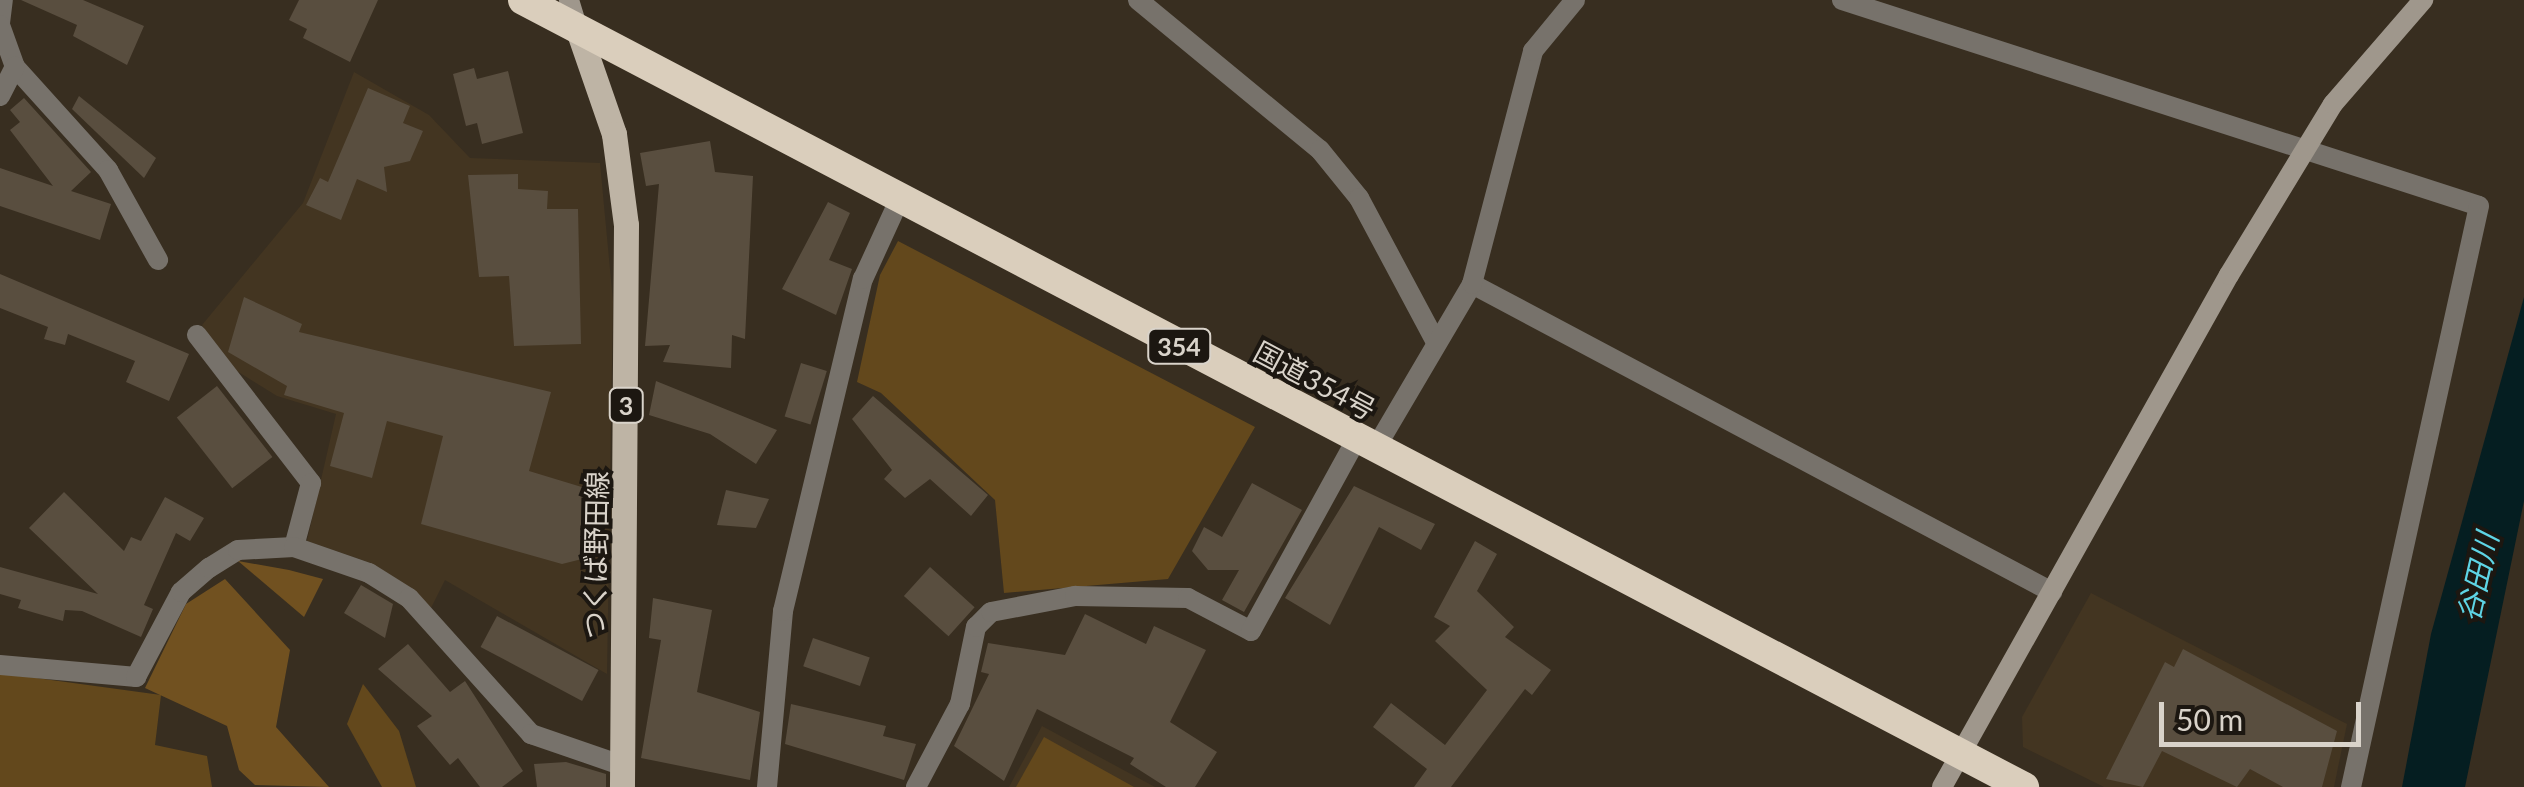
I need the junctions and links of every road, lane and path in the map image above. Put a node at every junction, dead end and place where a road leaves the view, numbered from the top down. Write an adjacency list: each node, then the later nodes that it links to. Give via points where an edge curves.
1 (3, 0): 8 (street)
2 (523, 0): 9 (highway, 国道354号 / 354)
3 (569, 0): 9 (street)
4 (1138, 0): 17 (street, via 1320,150 1359,198)
5 (1576, 0): 15 (street, via 1533,51)
6 (1842, 0): 12 (street)
7 (2423, 0): 12 (street)
8 (0, 24): 10 (street)
9 (578, 30): 13 (highway, 国道354号 / 354); 23 (main road, つくば野田線 / 3, via 614,134 626,225)
10 (15, 67): 11 (street); 14 (street, via 108,170)
11 (0, 96)
12 (2306, 149): 20 (street); 28 (street, via 2466,198 2481,215)
13 (900, 198): 18 (highway, 国道354号 / 354); 24 (street, via 863,279 784,612)
14 (158, 260)
15 (1472, 284): 17 (street); 20 (street)
16 (197, 335): 19 (street, via 311,483)
17 (1436, 342): 18 (street)
18 (1366, 444): 22 (highway, 国道354号 / 354); 25 (street, via 1250,630 1188,598 1075,596 991,612 976,627 960,704)
19 (294, 547): 21 (street, via 238,550 209,568 181,592 136,677); 23 (street, via 409,598 531,734)
20 (2052, 592): 22 (street)
21 (0, 665)
22 (1962, 753): 26 (street); 27 (highway, 国道354号 / 354)
23 (622, 776)
24 (767, 787)
25 (916, 787)
26 (1942, 787)
27 (2024, 787)
28 (2351, 787)

